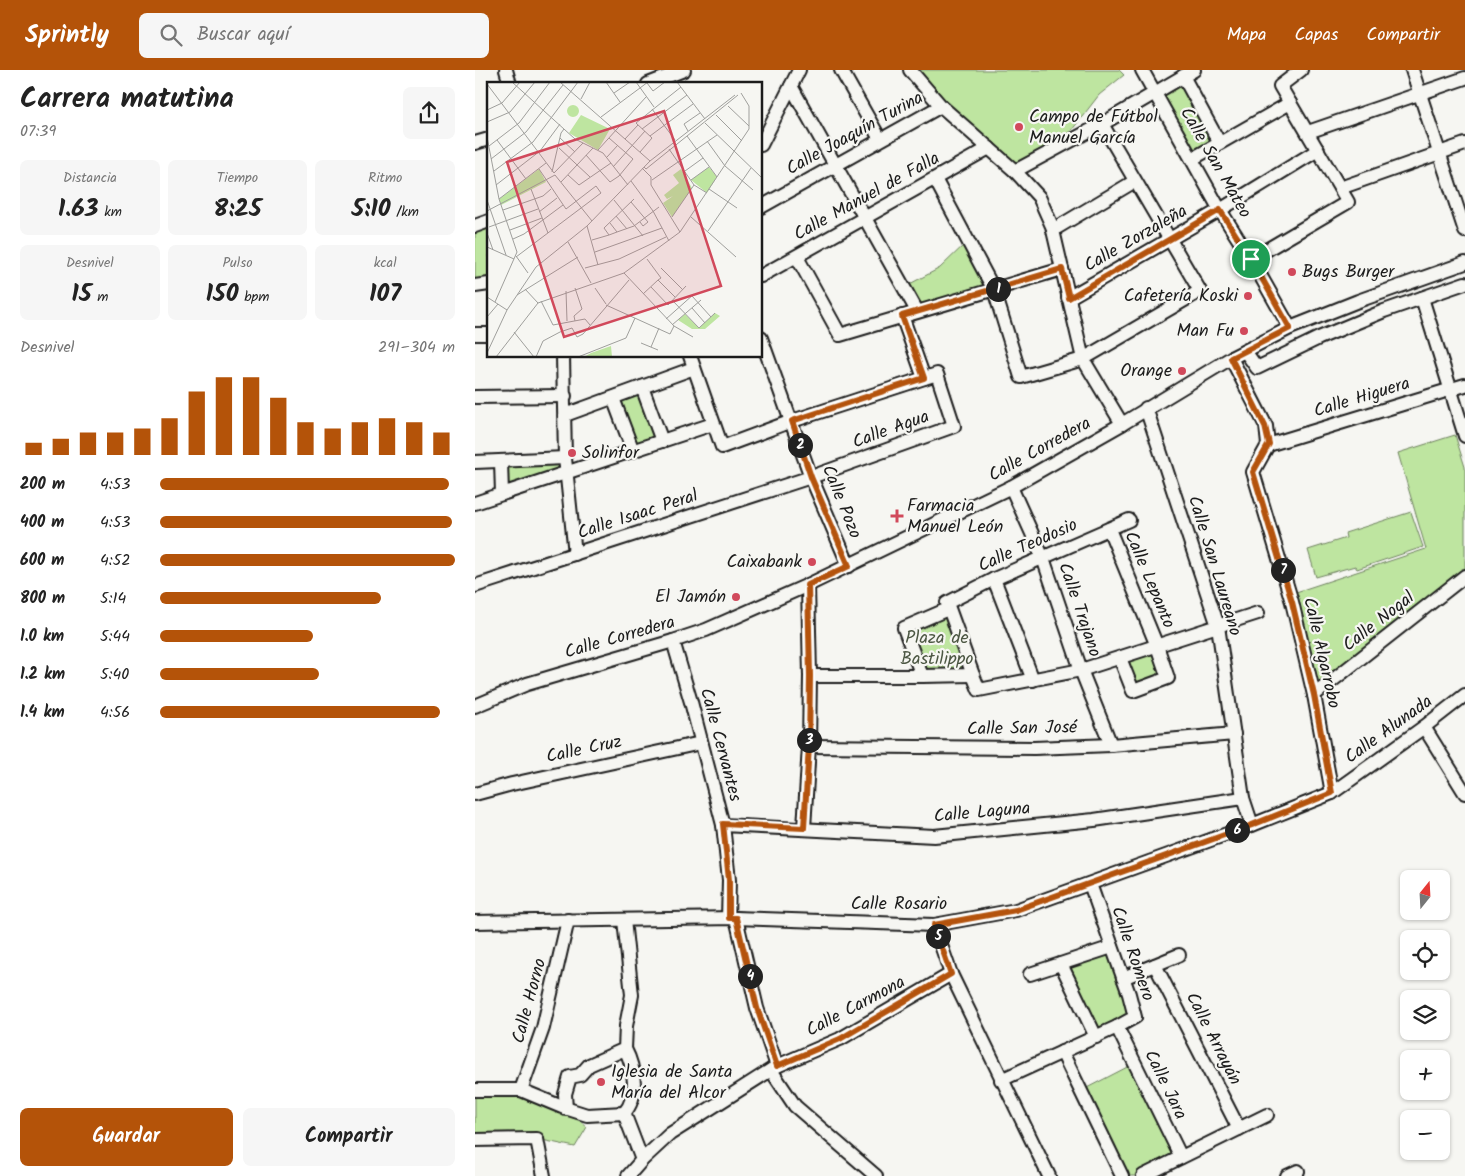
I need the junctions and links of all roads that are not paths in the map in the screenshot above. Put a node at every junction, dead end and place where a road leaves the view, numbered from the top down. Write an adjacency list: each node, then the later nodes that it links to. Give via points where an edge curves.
1 (505, 70): 11 (street)
2 (799, 70): 13 (street)
3 (841, 70): 20 (street)
4 (910, 70): 17 (street)
5 (1142, 70): 14 (street, Calle San Mateo)
6 (1301, 70): 16 (street, via 1280,86)
7 (1412, 70): 15 (street)
8 (1189, 73): 14 (street); 23 (street)
9 (682, 74): 12 (street)
10 (1465, 78): 15 (street)
11 (509, 82)
12 (655, 82)
13 (791, 86): 22 (street); 30 (street)
14 (1155, 92): 18 (street); 29 (street, Calle San Mateo)
15 (1420, 94): 19 (street); 28 (street)
16 (1290, 102): 19 (street); 23 (street)
17 (941, 106): 20 (street, Calle Joaquín Turina); 26 (street)
18 (1103, 124): 31 (street); 33 (street)
19 (1308, 132): 27 (street)
20 (880, 139): 30 (street, Calle Joaquín Turina)
21 (487, 140): 24 (street)
22 (763, 141)
23 (1219, 142): 29 (street)
24 (475, 144)
25 (1465, 144): 28 (street)
26 (989, 148): 31 (street); 32 (street, Calle Manuel de Falla)
27 (1318, 150): 34 (street); 36 (street, Calle Zorzaleña)
28 (1439, 152): 34 (street); 41 (street)
29 (1192, 159): 36 (street, Calle San Mateo)
30 (835, 165): 35 (street, Calle Joaquín Turina); 37 (street)
31 (1015, 171): 40 (street, via 1039,197)
32 (935, 179): 37 (street, Calle Manuel de Falla); 49 (street)
33 (1135, 181): 40 (street); 42 (street)
34 (1340, 188): 44 (street, via 1348,202)
35 (763, 206)
36 (1220, 210): 42 (street, Calle Zorzaleña); 44 (street, Calle San Mateo)
37 (866, 219): 43 (street, Calle Manuel de Falla); 52 (street)
38 (487, 222): 39 (street)
39 (475, 226)
40 (1053, 230): 46 (street)
41 (1465, 231)
42 (1169, 239): 50 (street, Calle Zorzaleña); 59 (street, via 1200,291)
43 (797, 257): 47 (street, Calle Manuel de Falla); 53 (street, via 840,334)
44 (1251, 259): 54 (street, Calle San Mateo)
45 (1465, 264): 54 (street, Calle Corredera)
46 (1062, 269): 49 (street); 50 (street)
47 (763, 275)
48 (1465, 283): 51 (street)
49 (994, 290): 52 (street); 59 (street, via 1021,377)
50 (1069, 298): 59 (street)
51 (1422, 298): 56 (street, via 1384,310 1257,368); 64 (street)
52 (917, 311): 53 (street)
53 (902, 316): 61 (street)
54 (1290, 328): 56 (street, Calle Corredera)
55 (763, 343): 70 (street, Calle Pozo)
56 (1245, 351): 58 (street, Calle Corredera)
57 (563, 358): 65 (street)
58 (1231, 358): 68 (street, Calle Corredera); 75 (street, via 1265,426)
59 (1083, 359): 72 (street)
60 (692, 362): 63 (street); 71 (street)
61 (924, 378): 70 (street); 81 (street, Calle Agua, via 937,374 953,426)
62 (1465, 385): 64 (street, Calle Higuera)
63 (642, 387): 67 (street); 74 (street)
64 (1450, 389): 73 (street); 75 (street, Calle Higuera)
65 (565, 396): 66 (street); 69 (street)
66 (475, 397)
67 (613, 398): 69 (street); 76 (street)
68 (1146, 408): 72 (street, Calle Corredera); 96 (street, Calle San Laureano)
69 (565, 415): 77 (street)
70 (792, 421): 71 (street, via 722,447); 81 (street, Calle Pozo)
71 (713, 424): 74 (street)
72 (1123, 424): 82 (street, Calle Corredera)
73 (1465, 436)
74 (662, 441): 76 (street)
75 (1269, 444): 105 (street, Calle Algarrobo, via 1253,472 1290,594)
76 (633, 451): 80 (street)
77 (565, 458): 79 (street); 80 (street)
78 (475, 462): 79 (street)
79 (501, 462): 83 (street)
80 (566, 473): 83 (street); 87 (street)
81 (811, 477): 87 (street, Calle Isaac Peral); 89 (street, Calle Pozo)
82 (1011, 487): 88 (street, Calle Trajano); 89 (street, Calle Corredera)
83 (502, 494): 84 (street)
84 (475, 503)
85 (1129, 520): 86 (street, Calle Teodosio)
86 (1109, 528): 88 (street, Calle Teodosio); 98 (street, Calle Lepanto)
87 (575, 554): 93 (street, Calle Isaac Peral)
88 (1043, 558): 91 (street, Calle Teodosio); 100 (street, Calle Trajano)
89 (849, 566): 92 (street, Calle Corredera)
90 (1465, 576): 105 (street, Calle Nogal)
91 (994, 579): 94 (street, Calle Teodosio, via 947,603); 104 (street)
92 (808, 585): 97 (street, Calle Corredera); 102 (street)
93 (475, 586)
94 (948, 609): 101 (street); 103 (street, via 904,628)
95 (1258, 613): 96 (street)
96 (1217, 626): 98 (street); 109 (street, Calle San Laureano)
97 (673, 641): 107 (street, Calle Corredera, via 527,684); 110 (street, Calle Cervantes)
98 (1157, 646): 99 (street); 99 (street, Calle Lepanto, via 1168,678 1133,691)
99 (1120, 658): 100 (street)
100 (1081, 670): 104 (street); 112 (street, Calle Trajano)
101 (973, 675): 103 (street); 104 (street, via 979,690)
102 (810, 676): 103 (street); 111 (street)
103 (922, 676)
104 (1033, 680)
105 (1314, 695): 113 (street, Calle Algarrobo)
106 (1465, 695): 108 (street, Calle Alunada)
107 (475, 706)
108 (1425, 727): 113 (street, Calle Alunada); 114 (street)
109 (1234, 734): 112 (street, Calle San José); 116 (street, Calle San Laureano)
110 (701, 743): 115 (street, Calle Cruz); 117 (street, Calle Cervantes)
111 (809, 746): 112 (street, Calle San José); 119 (street)
112 (1111, 746)
113 (1332, 793): 118 (street, Calle Rosario)
114 (1465, 793)
115 (475, 794)
116 (1243, 798): 118 (street, Calle San Laureano); 119 (street, Calle Laguna, via 1094,820 934,836)
117 (723, 824): 119 (street, Calle Laguna); 121 (street, Calle Cervantes)
118 (1252, 825): 120 (street, Calle Rosario)
119 (804, 828)
120 (1090, 884): 125 (street, Calle Rosario, via 1016,910); 126 (street, Calle Romero)
121 (732, 918): 123 (street, Calle Rosario); 125 (street, Calle Rosario); 137 (street, Calle Cervantes)
122 (568, 920): 123 (street, Calle Rosario); 124 (street, Calle Rosario); 140 (street, Calle Horno, via 543,1028)
123 (624, 920): 135 (street, via 632,995)
124 (475, 922)
125 (934, 925): 130 (street)
126 (1112, 947): 128 (street); 132 (street, Calle Romero)
127 (1179, 955): 129 (street)
128 (1061, 964): 131 (street); 134 (street)
129 (1155, 965): 132 (street); 145 (street, Calle Arrayán)
130 (951, 974): 137 (street, Calle Carmona, via 840,1039); 138 (street)
131 (1030, 974)
132 (1123, 978): 133 (street, Calle Romero, via 1135,1017)
133 (1117, 1027): 134 (street); 147 (street, Calle Jara)
134 (1096, 1037): 136 (street)
135 (625, 1049): 142 (street, via 589,1065 580,1075 570,1077 565,1094); 143 (street, via 635,1088 630,1107)
136 (1062, 1052): 138 (street); 154 (street)
137 (774, 1068): 148 (street, Calle Carmona, via 670,1134); 152 (street, Calle Cervantes, via 795,1106)
138 (1001, 1080): 153 (street)
139 (475, 1090): 140 (street); 141 (street)
140 (521, 1090): 142 (street)
141 (475, 1094)
142 (567, 1109): 143 (street, via 587,1115)
143 (623, 1113): 148 (street)
144 (1267, 1115): 145 (street)
145 (1239, 1129): 147 (street)
146 (475, 1140): 150 (street, via 537,1139)
147 (1181, 1158): 149 (street)
148 (642, 1160): 151 (street, Calle Carmona)
149 (1163, 1172): 155 (street)
150 (544, 1176)
151 (628, 1176)
152 (877, 1176)
153 (1049, 1176)
154 (1122, 1176)
155 (1143, 1176)

